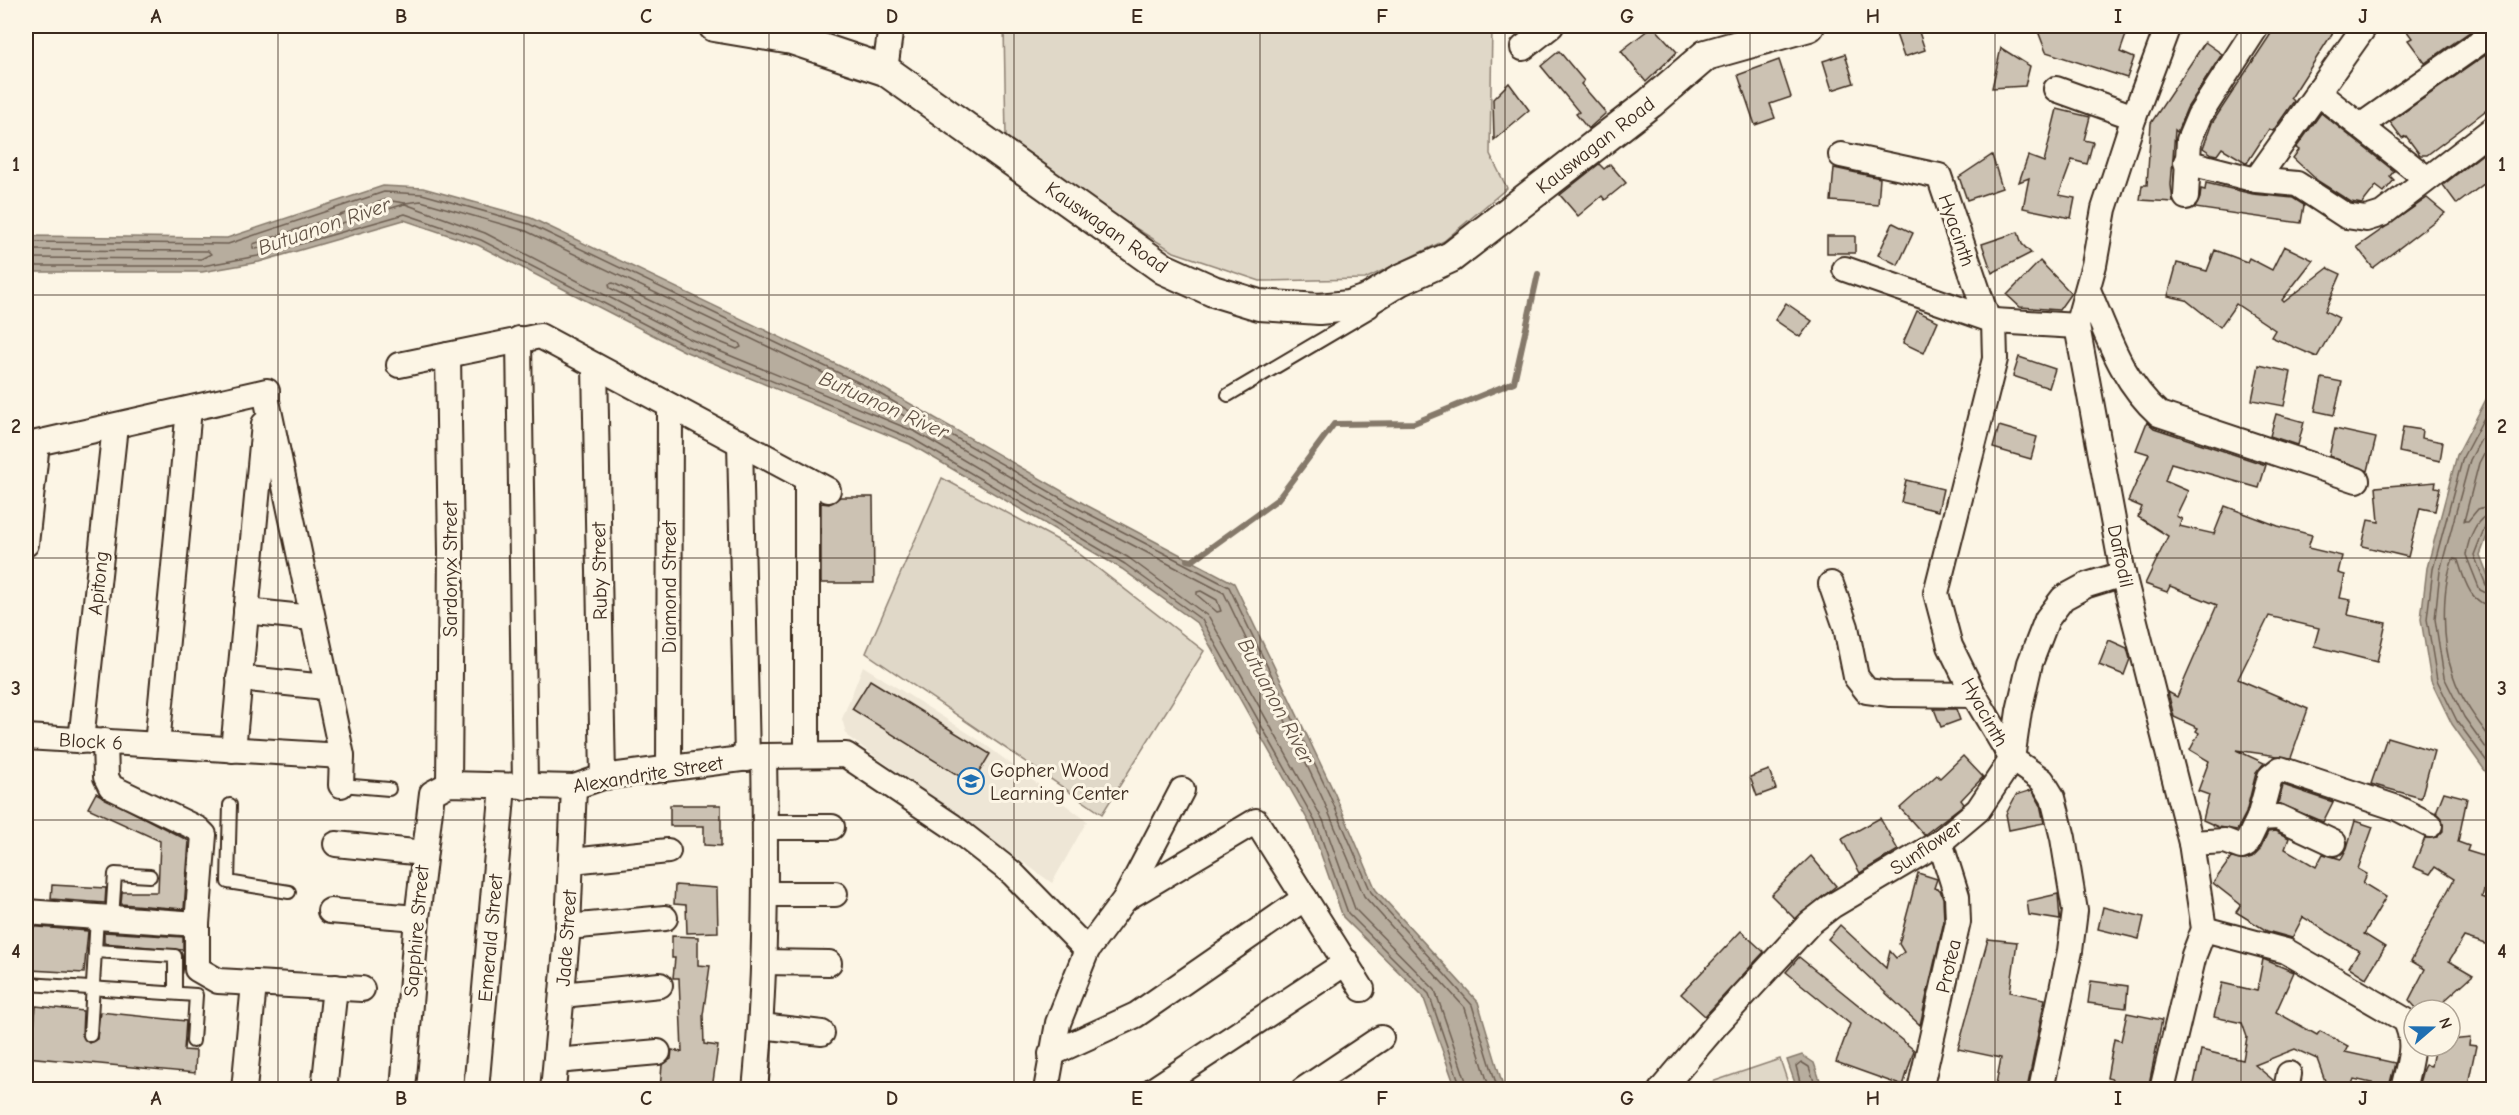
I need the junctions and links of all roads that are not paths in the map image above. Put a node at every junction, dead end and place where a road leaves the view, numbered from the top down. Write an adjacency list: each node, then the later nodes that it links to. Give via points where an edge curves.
1 (714, 26): 10 (street, Kauswagan Road, via 792,39)
2 (891, 26): 10 (street)
3 (1551, 26): 9 (street)
4 (1809, 26): 22 (street, Kauswagan Road, via 1706,55 1451,257)
5 (2168, 26): 13 (street, Daffodil)
6 (2257, 26): 17 (street, via 2199,116)
7 (2365, 26): 12 (street)
8 (2493, 32): 14 (street)
9 (1523, 48)
10 (885, 70): 22 (street, Kauswagan Road, via 1164,269 1213,291 1259,304 1318,309 1349,306)
11 (2056, 89): 13 (street)
12 (2317, 92): 14 (street); 19 (street)
13 (2134, 117): 23 (street, Daffodil, via 2104,209)
14 (2362, 125): 18 (street)
15 (2493, 128): 18 (street)
16 (1841, 155): 24 (street, Hyacinth, via 1939,176)
17 (2186, 162): 19 (street); 20 (street)
18 (2426, 178): 19 (street, via 2382,214 2366,219 2346,216 2297,184)
19 (2256, 180)
20 (2186, 197)
21 (1845, 269): 24 (street)
22 (1400, 280): 30 (lane, via 1382,305)
23 (2088, 290): 25 (street, Daffodil); 37 (street, via 2125,376 2159,414)
24 (1990, 320): 25 (street); 46 (street, Hyacinth, via 1995,359 1936,593 1950,646)
25 (2077, 326): 40 (street, Daffodil)
26 (519, 339): 27 (street); 29 (street, via 540,336); 59 (street, Emerald Street)
27 (448, 355): 28 (street); 57 (street, Sardonyx Street)
28 (399, 365)
29 (595, 366): 32 (street); 56 (street, Ruby Street)
30 (1228, 394)
31 (267, 401): 33 (street, via 267,391); 42 (street); 43 (street)
32 (670, 406): 35 (street); 55 (street, Diamond Street)
33 (189, 409): 34 (street); 49 (street)
34 (115, 426): 39 (street, via 36,443); 48 (street, Apitong)
35 (740, 442): 36 (street); 53 (street)
36 (807, 479): 38 (street); 51 (street)
37 (2356, 480)
38 (828, 490)
39 (26, 544)
40 (2123, 574): 54 (street, Sunflower, via 2087,585 2063,598 2047,619 2030,663); 69 (street, Daffodil)
41 (1831, 584): 46 (street, via 1846,627 1856,677 1867,691)
42 (246, 611): 43 (street); 44 (street)
43 (312, 618): 45 (street)
44 (239, 678): 45 (street); 50 (street)
45 (325, 687): 52 (street)
46 (1974, 695): 54 (street, Hyacinth)
47 (26, 737): 48 (street, Block 6)
48 (93, 741): 49 (street, Block 6); 86 (street, Apitong, via 111,787 204,835)
49 (157, 746): 50 (street, Block 6)
50 (233, 750): 52 (street, Block 6)
51 (807, 754): 53 (street, Alexandrite Street); 89 (street, Alexandrite Street, via 846,755 884,778 1012,873)
52 (342, 756): 58 (street)
53 (756, 758): 55 (street, Alexandrite Street); 66 (street)
54 (2012, 759): 68 (street, Sunflower, via 1978,810); 122 (street, Hyacinth, via 2042,780 2053,798 2075,911)
55 (669, 768): 56 (street, Alexandrite Street)
56 (603, 777): 60 (street, Alexandrite Street)
57 (449, 784): 59 (street, Alexandrite Street); 73 (street, Sapphire Street, via 432,793)
58 (341, 785): 61 (lane)
59 (514, 787): 60 (street, Alexandrite Street); 114 (street, Emerald Street)
60 (574, 787): 74 (street, Jade Street)
61 (389, 789)
62 (1182, 790): 80 (street)
63 (230, 806): 76 (lane, via 228,882)
64 (2259, 818): 65 (street, via 2270,777 2280,769 2397,808); 69 (street, via 2247,845 2241,847 2225,841); 70 (street, via 2278,818)
65 (2430, 825)
66 (765, 826): 67 (street); 77 (street)
67 (832, 827)
68 (1940, 842): 120 (street, Sunflower, via 1810,923); 121 (street, Protea, via 1955,888 1958,922)
69 (2191, 843): 88 (street, Daffodil)
70 (2334, 843)
71 (336, 844): 73 (street)
72 (668, 851): 74 (street)
73 (424, 853): 84 (street, Sapphire Street)
74 (572, 861): 87 (street, Jade Street)
75 (150, 876): 83 (lane, via 115,874)
76 (290, 892)
77 (766, 894): 78 (street); 91 (street)
78 (835, 894)
79 (1305, 898): 80 (street, via 1256,821); 92 (street); 109 (street, via 1136,1015)
80 (1125, 899): 89 (street)
81 (330, 910): 84 (street)
82 (26, 912): 83 (street)
83 (105, 917): 86 (street); 90 (lane)
84 (417, 918): 113 (street, Sapphire Street)
85 (665, 918): 87 (street)
86 (197, 924): 95 (street, via 197,969 218,981)
87 (568, 927): 102 (street, Jade Street)
88 (2204, 929): 123 (street, Daffodil, via 2194,955); 124 (street, via 2286,951 2405,1020 2412,1033 2412,1049)
89 (1087, 950): 109 (street, via 1058,1023)
90 (95, 951): 98 (lane); 101 (lane, via 175,956)
91 (763, 962): 93 (street); 103 (street)
92 (1347, 962): 100 (street); 118 (street)
93 (829, 963)
94 (28, 984): 98 (lane)
95 (254, 984): 97 (street); 111 (street)
96 (660, 985): 102 (street)
97 (335, 987): 99 (street); 112 (street)
98 (93, 988): 101 (lane); 105 (lane)
99 (362, 989)
100 (1362, 989)
101 (175, 993): 107 (lane, via 196,995)
102 (562, 995): 110 (street, Jade Street)
103 (761, 1026): 104 (street); 116 (street)
104 (822, 1033)
105 (90, 1035)
106 (1380, 1038): 119 (street)
107 (193, 1041)
108 (658, 1052): 110 (street)
109 (1051, 1054): 117 (street)
110 (556, 1061): 115 (street, Jade Street)
111 (244, 1089)
112 (324, 1089)
113 (403, 1089)
114 (476, 1089)
115 (553, 1089)
116 (755, 1089)
117 (1046, 1089)
118 (1153, 1089)
119 (1303, 1089)
120 (1661, 1089)
121 (1920, 1089)
122 (2041, 1089)
123 (2162, 1089)
124 (2403, 1089)

